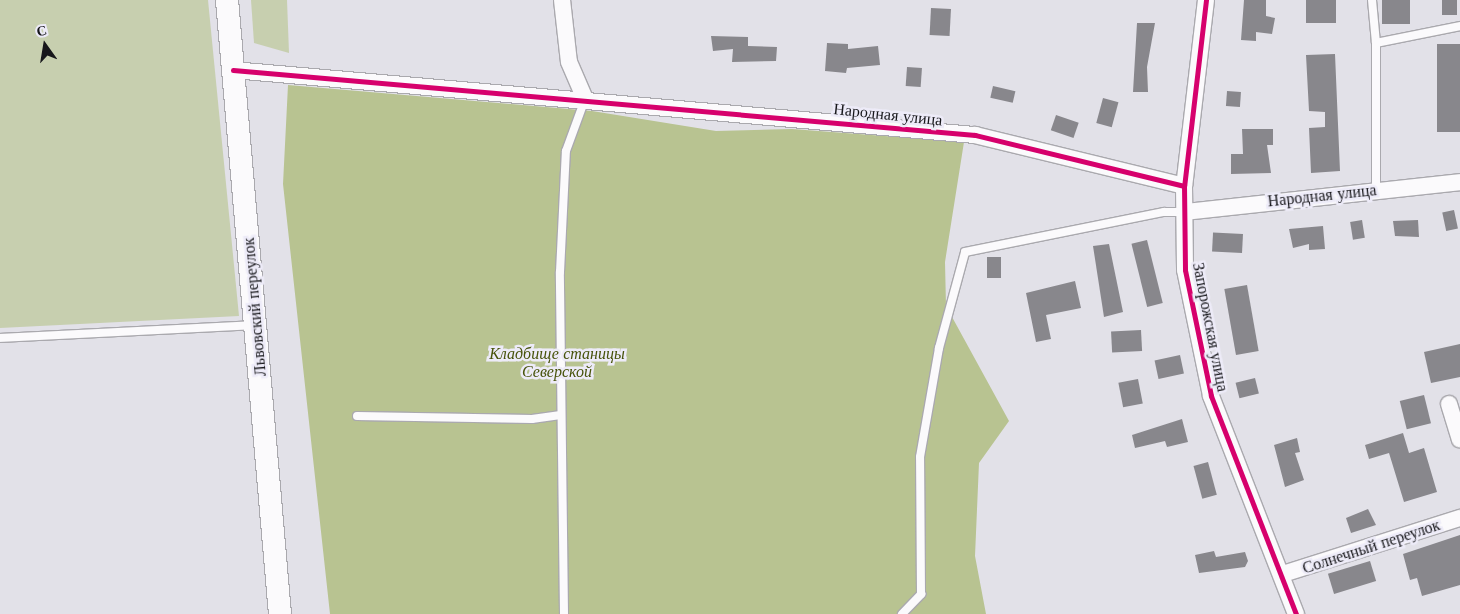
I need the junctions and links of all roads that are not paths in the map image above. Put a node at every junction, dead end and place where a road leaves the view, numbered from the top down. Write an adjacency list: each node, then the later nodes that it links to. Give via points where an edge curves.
1 (227, 0): 7 (main road, Львовский переулок)
2 (562, 0): 8 (street, via 569,62)
3 (1206, 0): 10 (street, Запорожская улица)
4 (1372, 0): 6 (lane)
5 (1460, 26): 6 (lane)
6 (1376, 43): 11 (lane)
7 (233, 70): 8 (street, Народная улица); 13 (main road, Львовский переулок)
8 (585, 100): 10 (street, Народная улица, via 974,135); 16 (lane, via 566,151)
9 (1460, 182): 11 (street, Народная улица)
10 (1184, 186): 12 (street, Запорожская улица)
11 (1376, 189): 12 (street, Народная улица)
12 (1185, 212): 20 (street, Запорожская улица, via 1185,270 1211,396); 23 (lane, via 1164,212 965,252 939,348 920,457 921,594)
13 (255, 325): 14 (lane); 21 (main road, Львовский переулок)
14 (0, 338)
15 (1449, 404): 18 (street)
16 (559, 415): 17 (lane, via 532,419); 22 (lane)
17 (357, 416)
18 (1460, 439)
19 (1460, 518): 20 (street, Солнечный переулок)
20 (1282, 574): 24 (street, Запорожская улица)
21 (280, 614)
22 (564, 614)
23 (902, 614)
24 (1296, 614)

